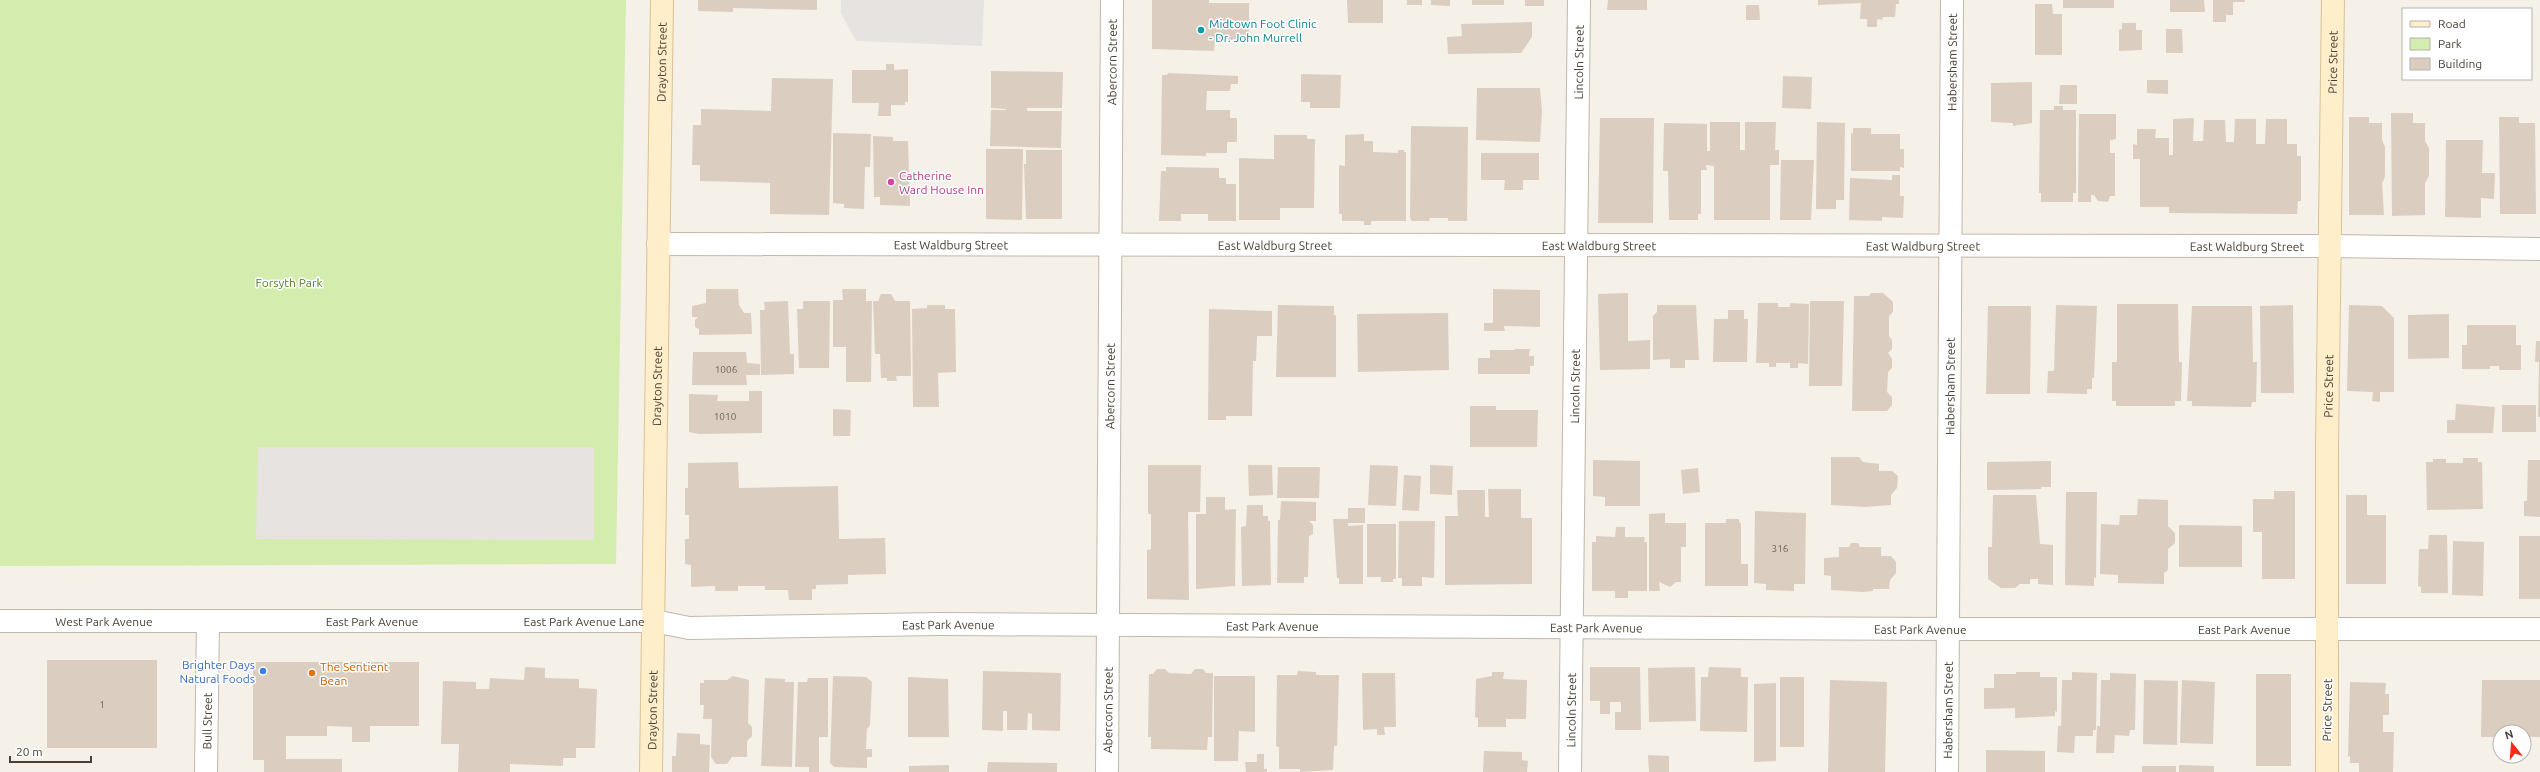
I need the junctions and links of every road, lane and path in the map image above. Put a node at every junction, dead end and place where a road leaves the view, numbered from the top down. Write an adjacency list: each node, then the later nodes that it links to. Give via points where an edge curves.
1 (662, 0): 6 (main road, Drayton Street)
2 (1112, 0): 7 (street, Abercorn Street)
3 (1579, 0): 8 (street, Lincoln Street)
4 (1952, 0): 10 (street, Habersham Street)
5 (2333, 0): 9 (main road, Price Street)
6 (658, 244): 7 (street, East Waldburg Street); 13 (main road, Drayton Street)
7 (1111, 244): 8 (street, East Waldburg Street); 16 (street, Abercorn Street)
8 (1576, 246): 10 (street, East Waldburg Street); 17 (street, Lincoln Street)
9 (2331, 246): 10 (street, East Waldburg Street); 11 (street, East Waldburg Street); 18 (main road, Price Street, via 2327,447)
10 (1951, 247): 19 (street, Habersham Street)
11 (2540, 249)
12 (513, 620): 13 (street, East Park Avenue Lane); 15 (street, East Park Avenue)
13 (654, 620): 16 (street, East Park Avenue, via 689,628 940,624); 22 (main road, Drayton Street)
14 (0, 621): 15 (street, West Park Avenue)
15 (208, 621): 21 (street, Bull Street)
16 (1108, 626): 17 (street, East Park Avenue); 23 (street, Abercorn Street)
17 (1572, 628): 19 (street, East Park Avenue); 24 (street, Lincoln Street)
18 (2328, 628): 19 (street, East Park Avenue); 20 (street, East Park Avenue); 26 (main road, Price Street)
19 (1948, 629): 25 (street, Habersham Street)
20 (2540, 629)
21 (206, 772)
22 (651, 772)
23 (1107, 772)
24 (1570, 772)
25 (1947, 772)
26 (2327, 772)

